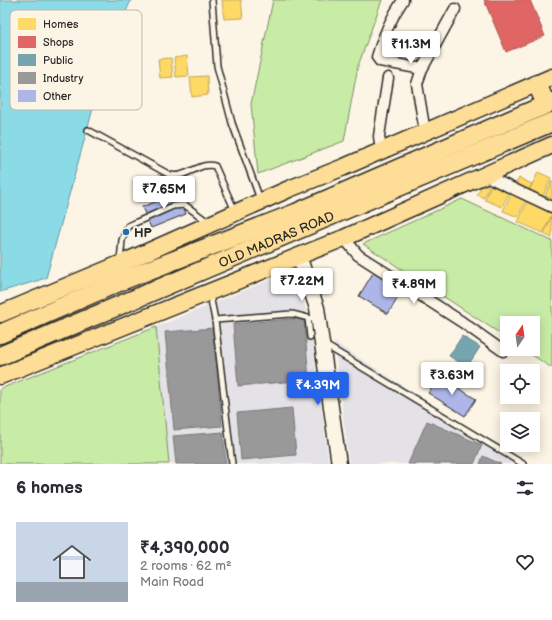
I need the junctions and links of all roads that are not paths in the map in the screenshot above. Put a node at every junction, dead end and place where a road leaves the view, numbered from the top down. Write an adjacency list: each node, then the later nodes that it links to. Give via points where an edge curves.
1 (212, 0): 14 (lane, via 217,66 232,123)
2 (403, 0): 4 (street, via 384,34 377,57 380,61)
3 (454, 10): 4 (street)
4 (422, 69): 10 (street, via 418,84)
5 (388, 78): 12 (street, via 379,136)
6 (544, 81): 7 (highway); 10 (main road)
7 (549, 103): 25 (highway, OLD MADRAS ROAD, via 296,213 126,279)
8 (552, 122): 29 (highway, OLD MADRAS ROAD)
9 (88, 130): 16 (lane, via 170,176 215,166)
10 (425, 132): 12 (main road)
11 (550, 148): 13 (main road)
12 (381, 151): 14 (main road)
13 (484, 175): 15 (street); 18 (main road)
14 (261, 202): 16 (main road)
15 (552, 207)
16 (236, 213): 17 (main road)
17 (211, 224): 20 (main road); 20 (lane, via 185,205 173,206 128,226 122,240)
18 (344, 238): 19 (main road); 28 (street, via 358,255)
19 (299, 256): 21 (main road); 23 (street, via 317,308)
20 (120, 264): 22 (main road)
21 (209, 292): 24 (lane); 30 (main road)
22 (0, 314)
23 (313, 318): 24 (lane, via 292,314); 26 (lane); 27 (street)
24 (215, 320): 31 (lane)
25 (0, 334)
26 (310, 338)
27 (322, 344): 32 (street); 33 (lane)
28 (500, 349)
29 (0, 356)
30 (0, 376)
31 (232, 464)
32 (339, 464)
33 (523, 464)

